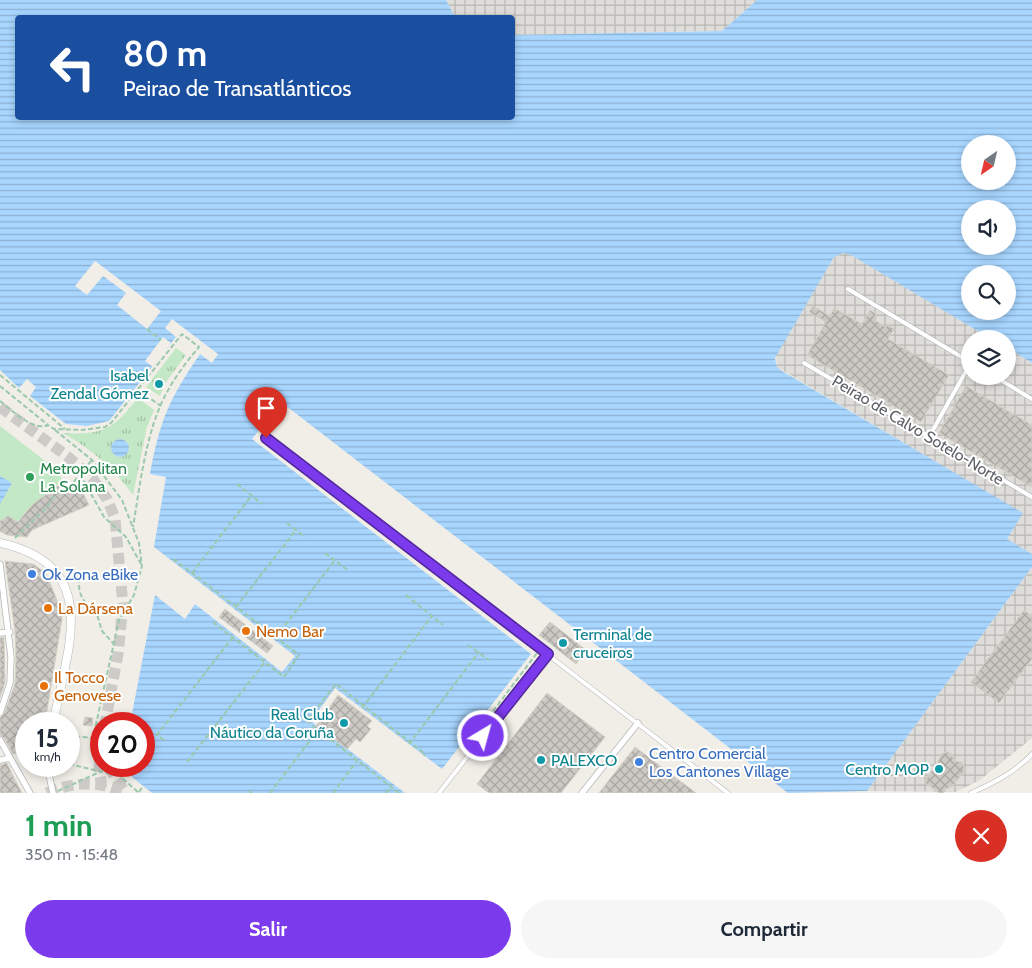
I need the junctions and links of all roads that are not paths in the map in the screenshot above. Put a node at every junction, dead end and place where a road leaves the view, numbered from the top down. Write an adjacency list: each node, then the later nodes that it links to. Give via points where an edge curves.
1 (848, 289): 2 (lane)
2 (961, 358)
3 (804, 362): 7 (lane, Peirao de Calvo Sotelo-Norte)
4 (961, 379): 7 (lane)
5 (1009, 385): 6 (lane)
6 (1032, 399)
7 (929, 437): 9 (lane, Peirao de Calvo Sotelo-Norte)
8 (266, 438): 14 (lane)
9 (1032, 497)
10 (0, 543): 16 (street, via 37,555 54,569 68,593 71,630)
11 (0, 564): 12 (street)
12 (10, 632): 13 (street); 15 (street, via 10,683)
13 (0, 633)
14 (548, 654): 17 (lane); 25 (lane)
15 (0, 712)
16 (55, 712)
17 (638, 722): 26 (street); 27 (lane)
18 (0, 740): 20 (street)
19 (1032, 754): 28 (lane, via 991,785)
20 (10, 758): 21 (street); 23 (street)
21 (0, 760)
22 (49, 777): 24 (street)
23 (30, 793)
24 (53, 793)
25 (440, 793)
26 (582, 793)
27 (728, 793)
28 (971, 793)

